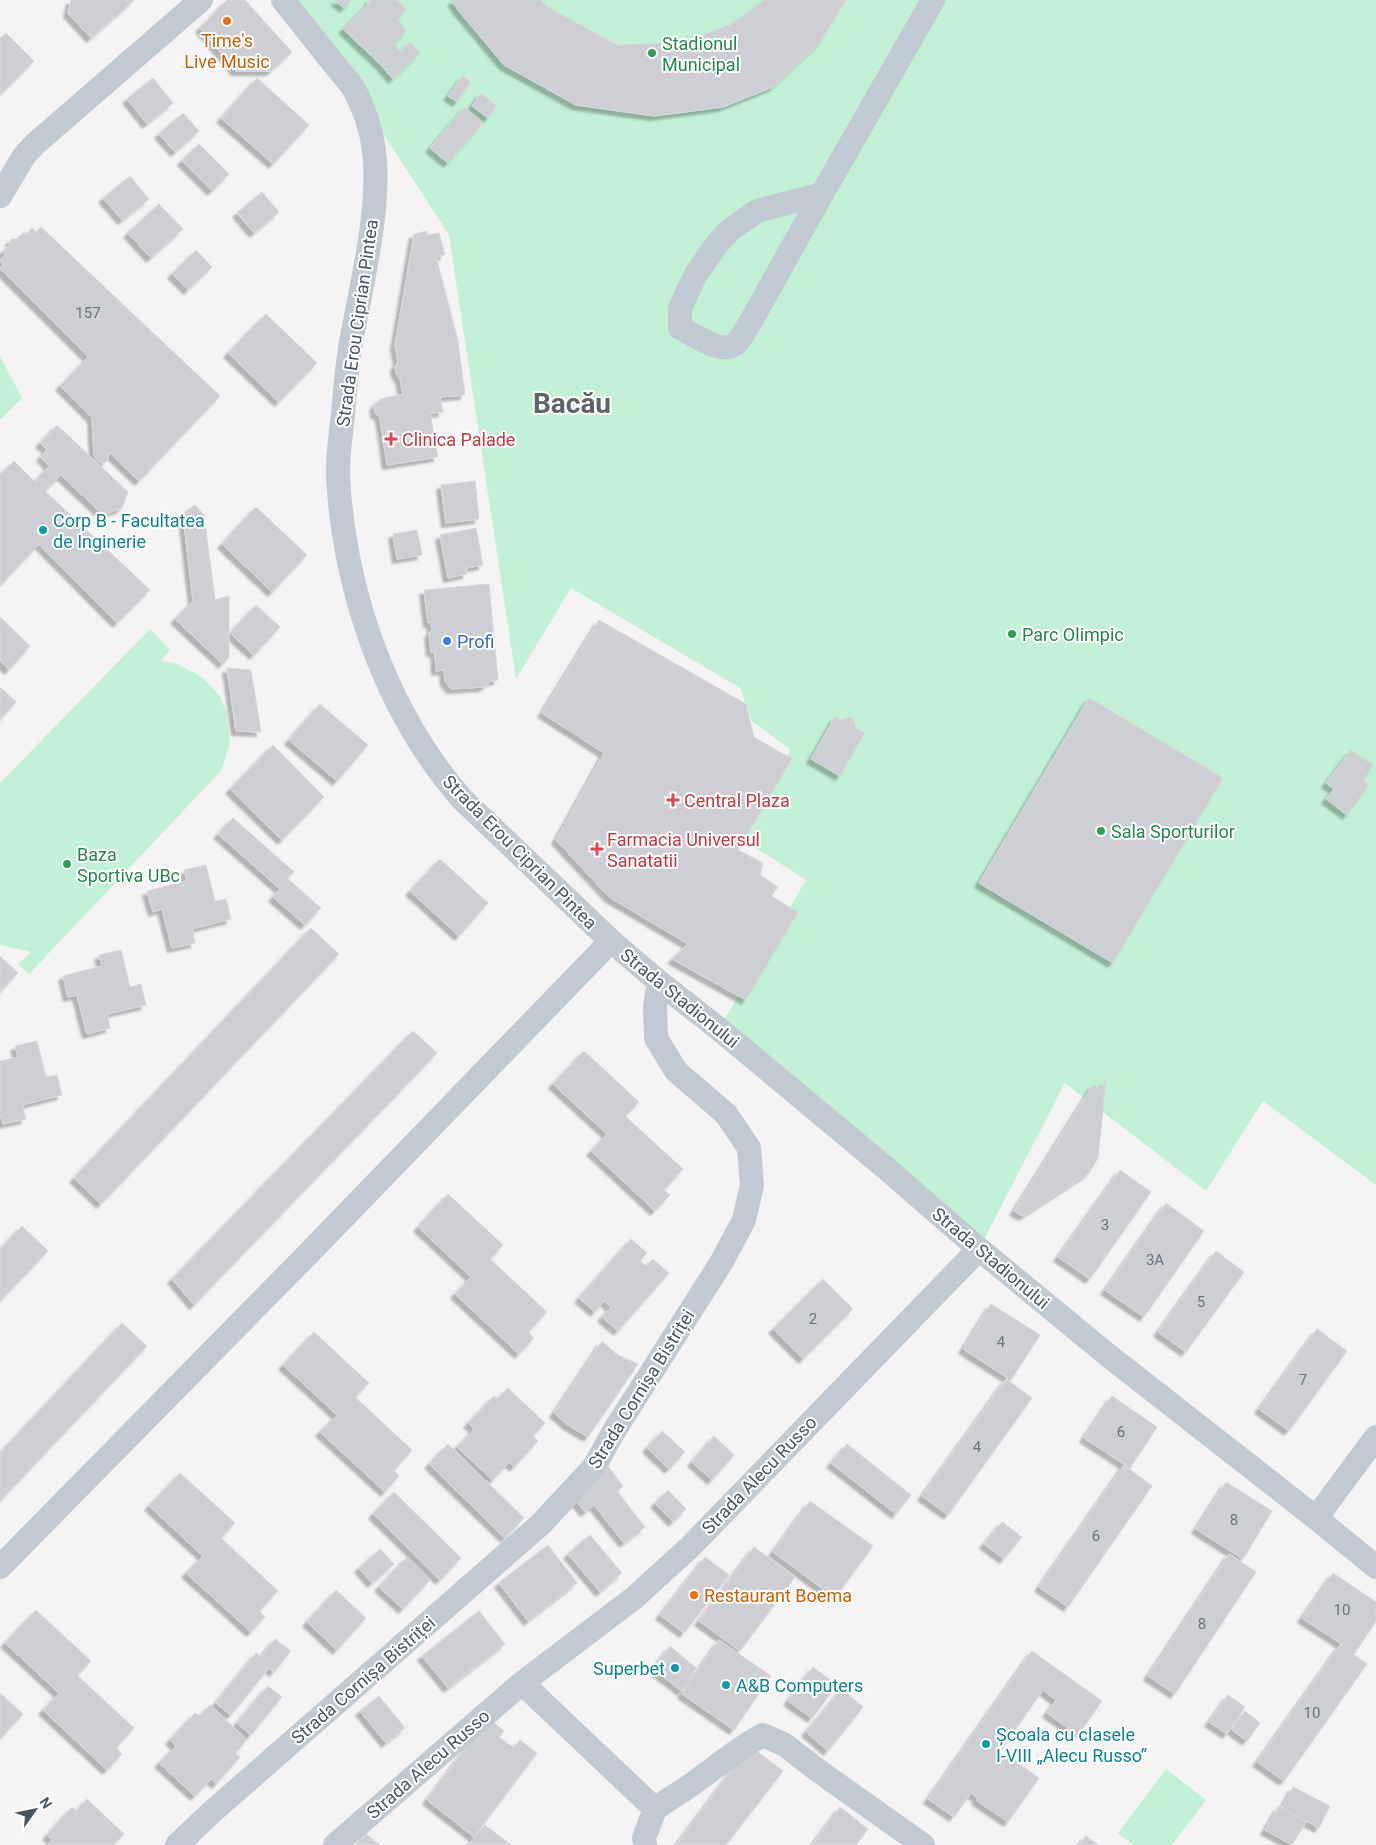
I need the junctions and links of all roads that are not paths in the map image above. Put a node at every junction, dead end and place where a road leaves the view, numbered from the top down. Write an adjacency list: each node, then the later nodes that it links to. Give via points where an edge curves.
1 (201, 0): 5 (street, via 35,144)
2 (282, 0): 6 (street, Strada Erou Ciprian Pintea, via 355,90 369,125 375,156 376,188 369,246 349,352 338,476 344,534 376,655 406,718 444,778)
3 (933, 0): 4 (street)
4 (822, 194): 4 (street, via 758,211 730,230 696,274 680,308 680,328 720,348 733,346 750,323)
5 (0, 196)
6 (611, 941): 7 (street, Strada Stadionului); 11 (street)
7 (659, 982): 8 (street, Strada Stadionului); 15 (street, Strada Cornișa Bistriței, via 655,1006 656,1038 676,1071 726,1114 750,1148 752,1185 744,1220 721,1263 594,1466 564,1501)
8 (979, 1249): 10 (street, Strada Stadionului, via 1109,1356); 13 (street, Strada Alecu Russo, via 690,1547 634,1598)
9 (1376, 1437): 10 (street)
10 (1316, 1518): 12 (street, Strada Stadionului)
11 (0, 1567)
12 (1376, 1567)
13 (522, 1683): 14 (street); 16 (street, Strada Alecu Russo)
14 (655, 1809): 17 (street, via 644,1838); 18 (street, via 744,1744 763,1734 785,1745)
15 (177, 1845)
16 (335, 1845)
17 (645, 1845)
18 (923, 1845)

